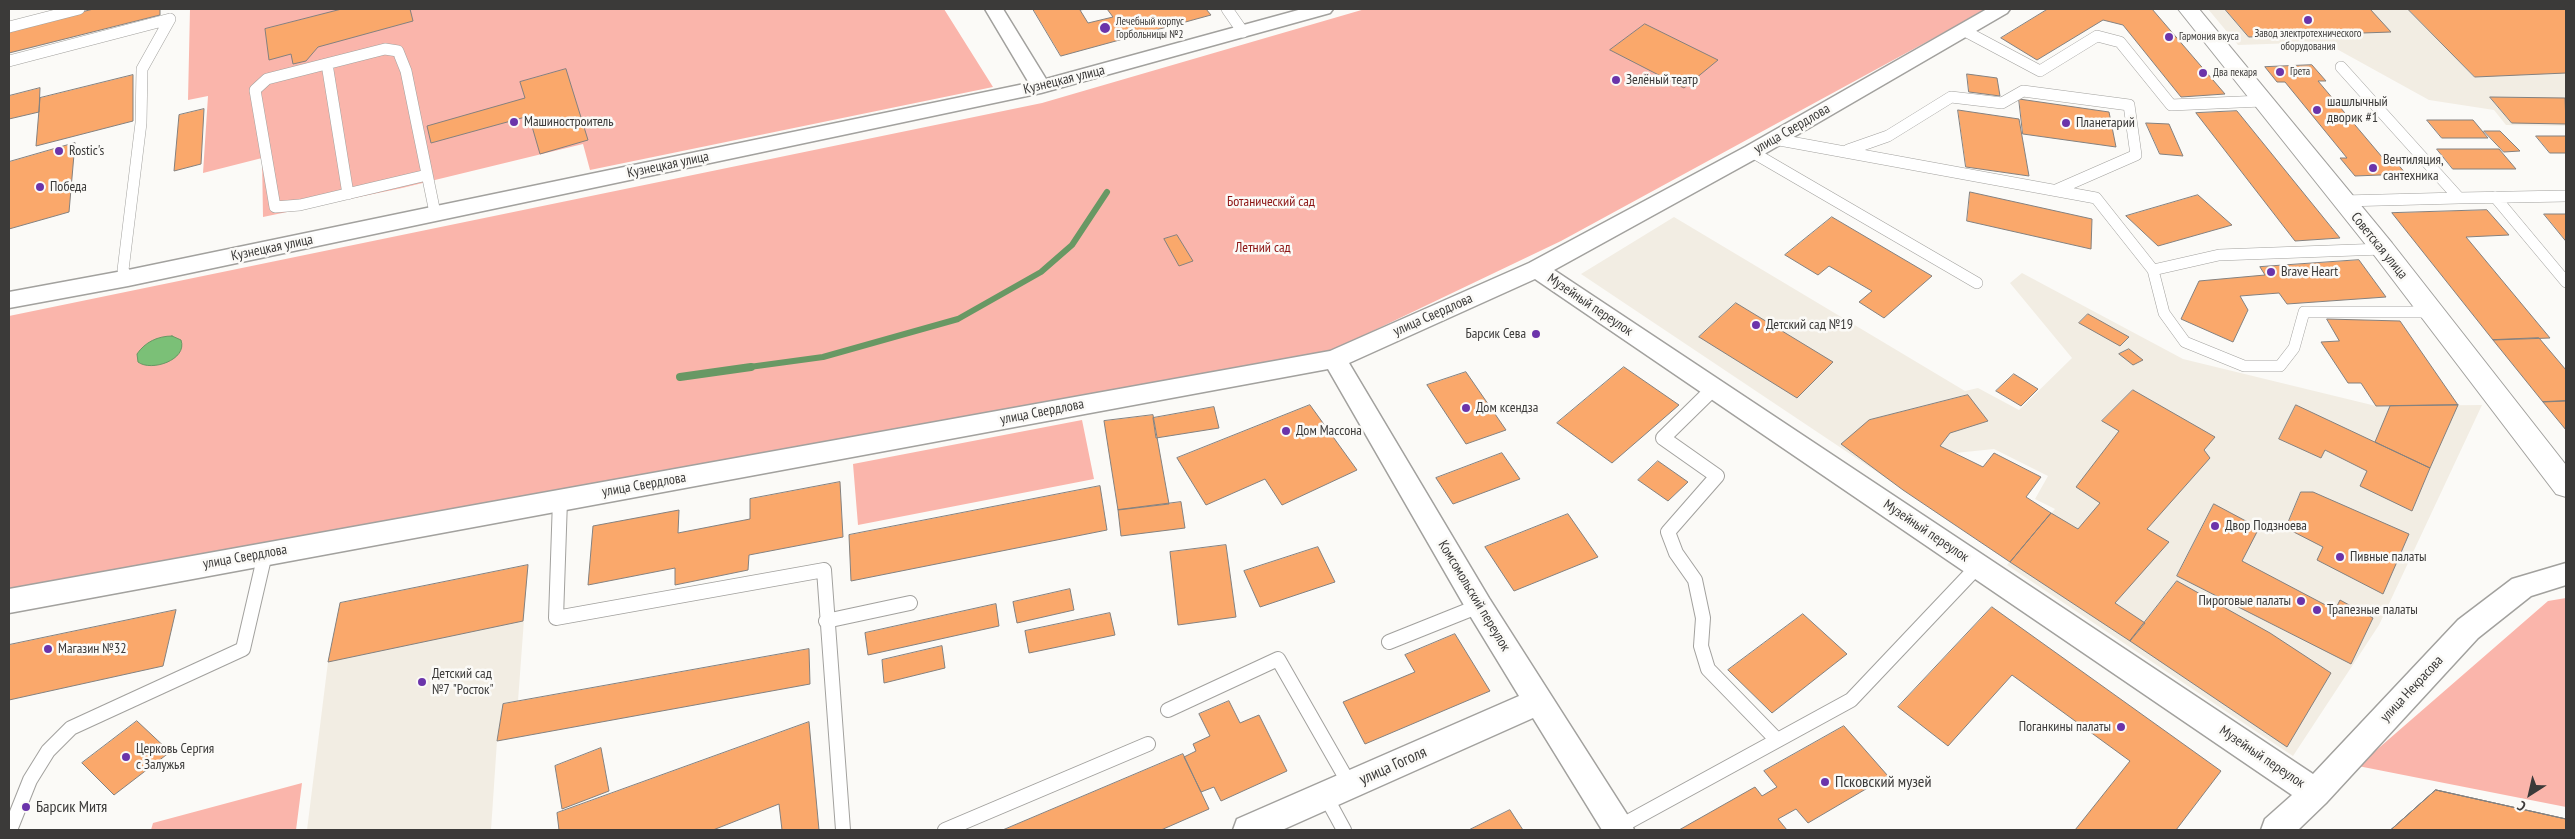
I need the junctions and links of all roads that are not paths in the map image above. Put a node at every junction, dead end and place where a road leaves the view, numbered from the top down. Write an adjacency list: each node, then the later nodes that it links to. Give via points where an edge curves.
1 (79, 9): 7 (lane)
2 (994, 9): 13 (street)
3 (1227, 9): 9 (lane)
4 (1323, 9): 9 (street, Кузнецкая улица)
5 (2000, 9): 8 (street, улица Свердлова)
6 (2188, 9): 14 (main road, Советская улица)
7 (9, 27)
8 (1963, 30): 14 (lane, via 2040,71 2097,36 2120,42 2171,105); 15 (street, улица Свердлова)
9 (1243, 32): 13 (street, Кузнецкая улица)
10 (9, 61): 29 (lane, via 170,19 142,69 141,123 123,270)
11 (327, 64): 18 (lane, via 385,49 398,51 406,71); 20 (lane); 20 (lane, via 267,79 255,90 275,207)
12 (2341, 67): 23 (lane)
13 (1041, 87): 25 (street, Кузнецкая улица)
14 (2262, 101): 24 (main road, Советская улица)
15 (1774, 139): 16 (lane); 17 (street, улица Свердлова)
16 (1843, 151): 19 (lane); 19 (lane, via 1888,136 1951,96 2002,103 2023,90 2129,105 2136,155)
17 (1752, 152): 27 (street, улица Свердлова); 31 (lane)
18 (427, 175): 20 (lane); 25 (lane)
19 (2056, 190): 28 (lane, via 2096,198)
20 (348, 194)
21 (2566, 196): 22 (lane)
22 (2495, 197): 23 (lane); 30 (lane)
23 (2459, 198): 24 (lane)
24 (2343, 201): 26 (main road, Советская улица)
25 (435, 213): 29 (street, Кузнецкая улица)
26 (2383, 249): 28 (lane, via 2218,255); 33 (main road, Советская улица)
27 (1538, 269): 34 (street, улица Свердлова); 35 (street, Музейный переулок)
28 (2153, 270): 33 (lane, via 2164,313 2185,342 2244,366 2280,366 2294,348 2304,312)
29 (128, 278): 32 (street, Кузнецкая улица)
30 (2566, 282)
31 (1977, 283)
32 (9, 300)
33 (2431, 312): 36 (main road, Советская улица)
34 (1334, 359): 37 (street, улица Свердлова); 43 (street, Комсомольский переулок)
35 (1714, 388): 39 (street, Музейный переулок); 48 (lane, via 1663,438 1717,476 1668,532 1676,553 1695,580 1702,618 1701,646 1708,669)
36 (2566, 486)
37 (560, 500): 38 (street, улица Свердлова); 44 (lane, via 556,618 824,570)
38 (264, 554): 41 (street, улица Свердлова); 53 (lane, via 243,649 71,728 48,750 30,780)
39 (1978, 566): 48 (lane, via 1851,700); 51 (street, Музейный переулок)
40 (2566, 574): 51 (street, улица Некрасова, via 2522,587 2468,629)
41 (9, 601)
42 (910, 603): 44 (lane)
43 (1479, 606): 45 (lane); 46 (street, Комсомольский переулок)
44 (826, 621): 54 (lane)
45 (1389, 642)
46 (1539, 702): 50 (street, улица Гоголя); 52 (street, Комсомольский переулок)
47 (1168, 710): 50 (lane, via 1278,659)
48 (1777, 740): 52 (lane)
49 (1148, 744): 55 (lane)
50 (1338, 790): 56 (street, улица Гоголя); 57 (lane)
51 (2315, 793): 58 (street, улица Некрасова)
52 (1618, 829)
53 (10, 830)
54 (844, 830)
55 (945, 830)
56 (1248, 830)
57 (1344, 830)
58 (2276, 830)

